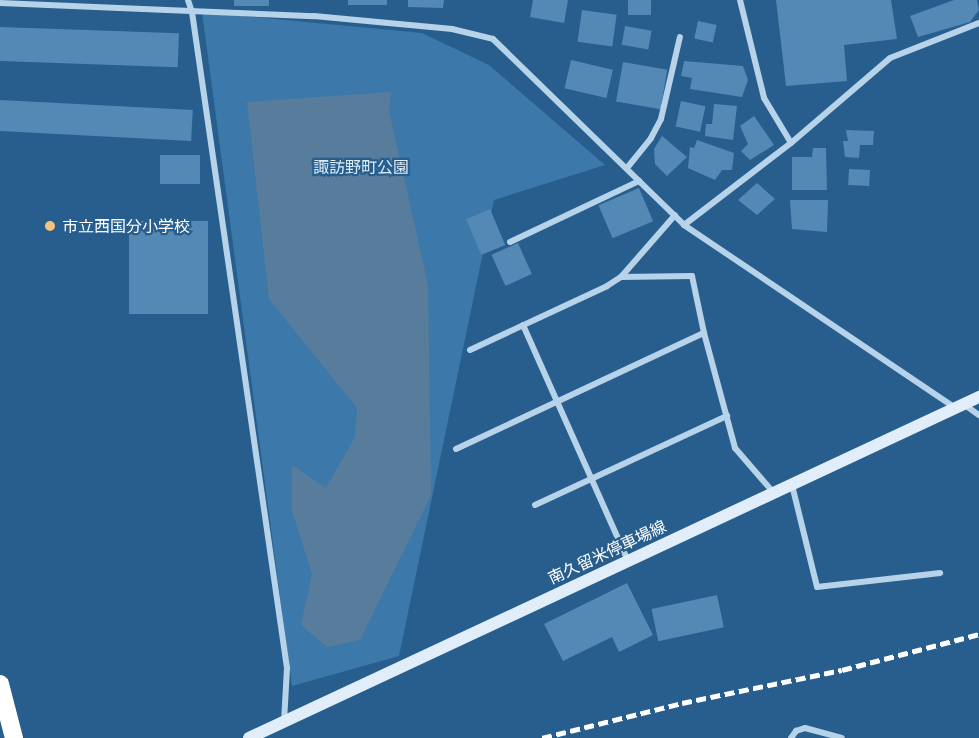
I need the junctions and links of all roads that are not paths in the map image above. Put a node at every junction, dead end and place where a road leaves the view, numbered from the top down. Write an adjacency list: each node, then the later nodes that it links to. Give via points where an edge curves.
1 (188, 0): 4 (street)
2 (740, 0): 7 (street, via 764,98)
3 (0, 3): 4 (street)
4 (192, 12): 8 (street, via 387,22 452,29 493,39); 30 (street, via 287,668)
5 (979, 23): 7 (street, via 890,58)
6 (680, 37): 8 (street, via 661,119)
7 (790, 143): 11 (street)
8 (627, 168): 9 (street)
9 (639, 181): 10 (street); 12 (street)
10 (675, 215): 11 (street); 13 (street)
11 (684, 225): 19 (street)
12 (510, 242)
13 (621, 277): 14 (street); 15 (street, via 692,276)
14 (523, 325): 16 (street); 18 (street)
15 (704, 333): 18 (street); 21 (street)
16 (470, 350)
17 (979, 397): 19 (main road, 南久留米停車場線)
18 (556, 402): 22 (street); 23 (street)
19 (959, 406): 20 (street); 24 (main road, 南久留米停車場線)
20 (979, 415)
21 (727, 416): 23 (street); 25 (street, via 735,448)
22 (456, 449)
23 (591, 479): 26 (street); 27 (street)
24 (792, 484): 25 (main road, 南久留米停車場線); 28 (street, via 817,587)
25 (774, 493): 27 (main road, 南久留米停車場線)
26 (534, 505)
27 (628, 561): 30 (main road, 南久留米停車場線)
28 (940, 573)
29 (0, 684): 31 (highway)
30 (284, 722): 32 (main road, 南久留米停車場線)
31 (15, 738)
32 (249, 738)
33 (791, 738): 34 (street, via 795,731 805,728)
34 (842, 738)

